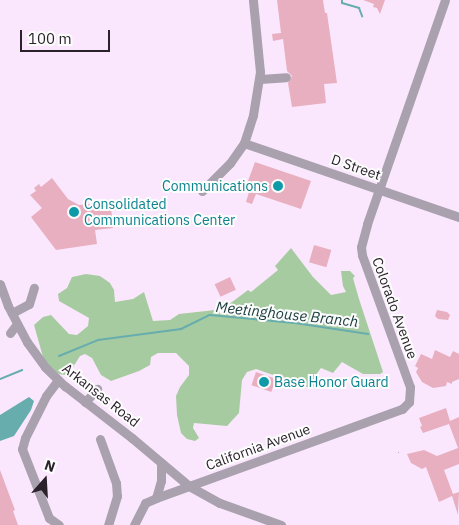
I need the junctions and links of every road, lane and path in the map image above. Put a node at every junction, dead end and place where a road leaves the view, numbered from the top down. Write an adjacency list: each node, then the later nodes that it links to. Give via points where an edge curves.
1 (253, 0): 4 (street)
2 (445, 0): 6 (street, Colorado Avenue)
3 (286, 76): 4 (street)
4 (260, 79): 5 (street)
5 (244, 142): 6 (street, D Street); 7 (street, via 230,164)
6 (379, 189): 8 (street, D Street); 17 (street, Colorado Avenue, via 366,224 361,251 410,395 404,407)
7 (202, 191)
8 (459, 217)
9 (0, 284): 11 (street, Arkansas Road)
10 (34, 288): 11 (street, via 29,304)
11 (12, 313): 12 (street, Arkansas Road)
12 (18, 324): 13 (street); 14 (street, Arkansas Road, via 38,358)
13 (10, 333)
14 (58, 380): 16 (street, Arkansas Road); 24 (street, via 46,396 22,449 49,518)
15 (97, 389): 16 (street)
16 (85, 402): 21 (street, Arkansas Road)
17 (387, 414): 22 (street, California Avenue)
18 (100, 439): 25 (street, via 116,483 117,496)
19 (398, 452): 20 (path)
20 (403, 452)
21 (161, 462): 22 (street, Arkansas Road); 23 (street, via 161,481)
22 (189, 486): 23 (street, California Avenue); 27 (street, Arkansas Road, via 220,504)
23 (156, 498): 26 (street, California Avenue, via 145,503)
24 (59, 525)
25 (108, 525)
26 (134, 525)
27 (281, 525)

